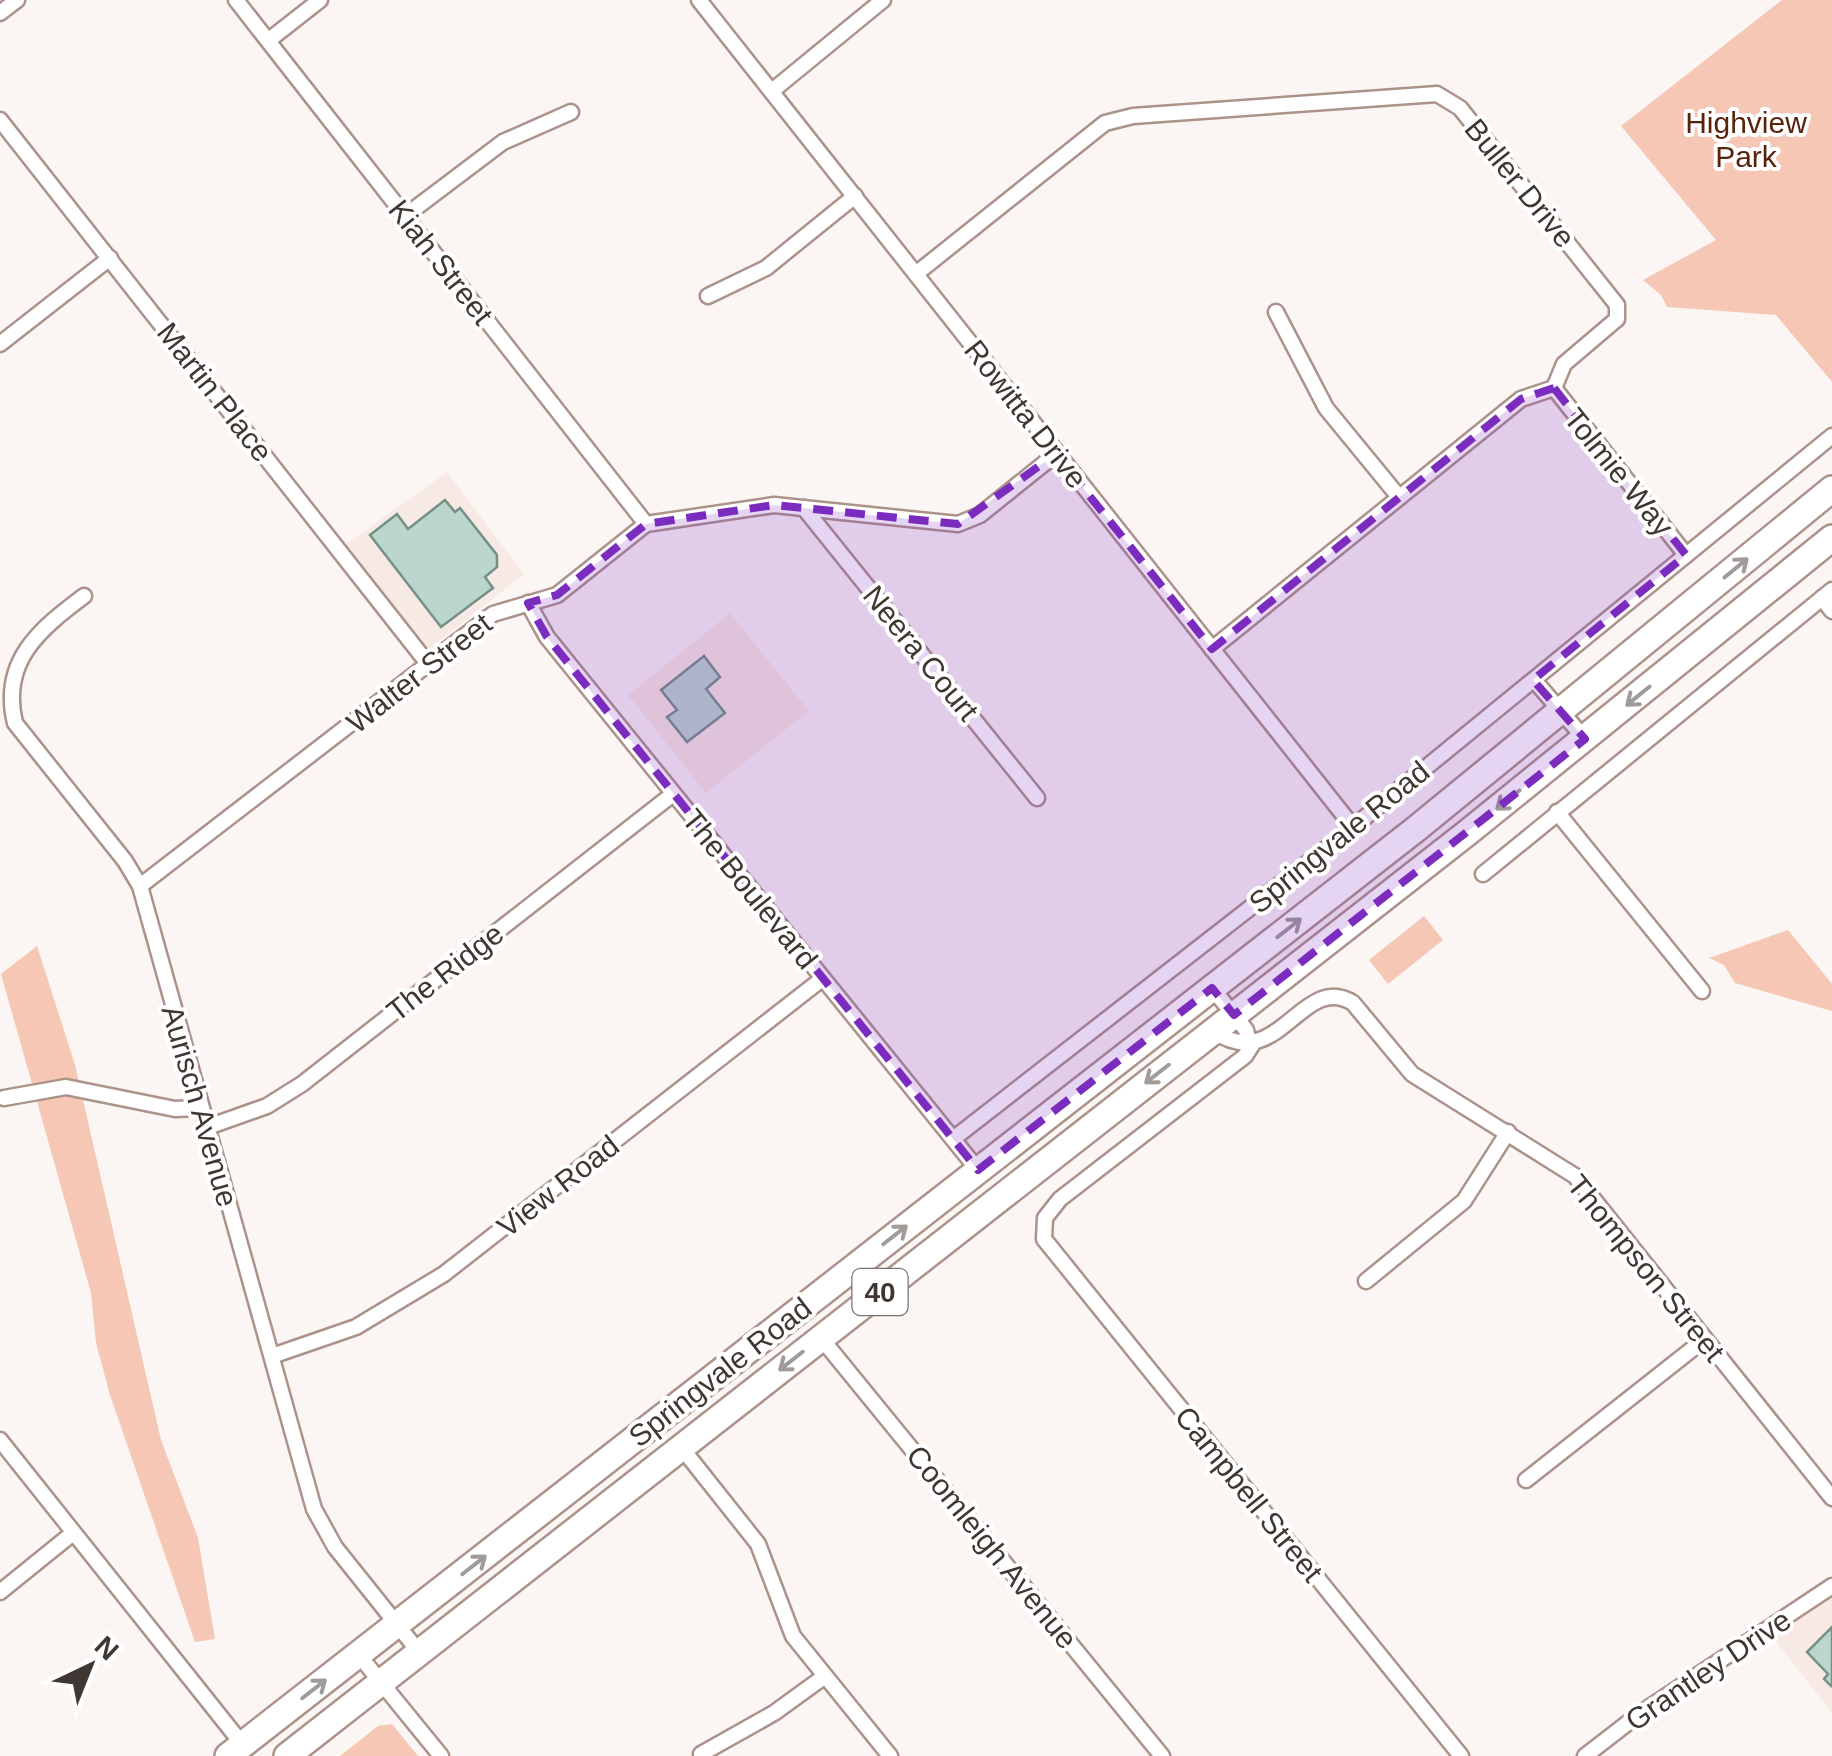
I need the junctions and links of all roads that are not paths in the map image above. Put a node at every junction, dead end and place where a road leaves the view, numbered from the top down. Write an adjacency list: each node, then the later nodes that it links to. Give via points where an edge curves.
1 (17, 0): 6 (street)
2 (236, 0): 7 (street, Kiah Street)
3 (320, 0): 7 (street)
4 (700, 0): 8 (street, Rowitta Drive)
5 (883, 0): 8 (street)
6 (0, 13)
7 (269, 40): 12 (street, Kiah Street)
8 (772, 91): 11 (street, Rowitta Drive)
9 (571, 112): 12 (street, via 503,142)
10 (0, 120): 13 (street, Martin Place)
11 (855, 196): 14 (street, Rowitta Drive); 15 (street, via 766,268)
12 (406, 216): 24 (street, Kiah Street)
13 (110, 258): 17 (street); 31 (street, Martin Place)
14 (917, 274): 18 (street, Buller Drive, via 1106,123 1437,94 1460,108 1617,305 1617,319 1564,364); 20 (street, Rowitta Drive)
15 (708, 296)
16 (1276, 312): 22 (street, via 1326,408)
17 (0, 344)
18 (1554, 388): 22 (street, via 1521,398); 26 (street, Tolmie Way)
19 (1832, 436): 26 (street, Springvale Road)
20 (1056, 454): 23 (street, Walter Street, via 980,515 958,524); 30 (street, Rowitta Drive)
21 (1832, 490): 33 (highway, Springvale Road / 40, one-way to 21)
22 (1399, 497): 30 (street)
23 (804, 508): 24 (street, Walter Street, via 774,505); 36 (street, Neera Court)
24 (646, 524): 29 (street, Walter Street, via 557,594)
25 (1832, 538): 34 (highway, Springvale Road / 40, one-way to 34)
26 (1686, 556): 32 (street, Springvale Road)
27 (84, 596): 40 (street, Aurisch Avenue, via 14,653 4,681 6,703)
28 (1829, 600): 37 (street)
29 (528, 603): 31 (street, Walter Street, via 493,614); 35 (street, The Boulevard, via 547,637)
30 (1212, 649): 38 (street, Rowitta Drive)
31 (429, 665): 40 (street, Walter Street)
32 (1534, 680): 33 (street); 38 (street, Springvale Road)
33 (1560, 712): 34 (street); 42 (highway, Springvale Road / 40, one-way to 33)
34 (1584, 739): 44 (highway, Springvale Road / 40, one-way to 44)
35 (673, 794): 41 (street, The Boulevard); 49 (street, The Ridge, via 302,1084 267,1106)
36 (1037, 798)
37 (1557, 812): 39 (street); 43 (street)
38 (1353, 827): 51 (street, Springvale Road)
39 (1484, 874)
40 (140, 886): 48 (street, Aurisch Avenue)
41 (822, 979): 51 (street, The Boulevard); 56 (street, View Road, via 444,1274 356,1327)
42 (1212, 988): 44 (street); 52 (highway, Springvale Road / 40)
43 (1702, 991)
44 (1234, 1015): 45 (highway, Springvale Road / 40); 46 (street)
45 (1213, 1031): 46 (street, via 1236,1045); 54 (highway, Springvale Road / 40, one-way to 54)
46 (1251, 1042): 50 (street, Thompson Street, via 1322,998 1340,997 1357,1007 1412,1074); 75 (street, Campbell Street, via 1236,1064 1060,1199 1042,1230 1046,1244)
47 (4, 1098): 48 (street, via 66,1086 175,1110)
48 (199, 1108): 49 (street, Aurisch Avenue)
49 (205, 1128): 56 (street, Aurisch Avenue)
50 (1508, 1132): 53 (street, via 1464,1201); 55 (street, Thompson Street, via 1574,1176)
51 (953, 1139): 52 (street, The Boulevard)
52 (978, 1170): 64 (highway, Springvale Road / 40, one-way to 52)
53 (1366, 1280)
54 (821, 1338): 58 (highway, Springvale Road / 40, one-way to 58); 74 (street, Coomleigh Avenue)
55 (1705, 1339): 59 (street); 60 (street, Thompson Street)
56 (272, 1356): 64 (street, Aurisch Avenue, via 319,1522)
57 (0, 1440): 61 (street)
58 (681, 1447): 65 (highway, Springvale Road / 40); 67 (street, via 756,1540 793,1636)
59 (1526, 1480)
60 (1832, 1498)
61 (73, 1533): 63 (street); 69 (street)
62 (1832, 1586): 76 (street, Grantley Drive)
63 (0, 1592)
64 (397, 1625): 65 (street, Aurisch Avenue); 66 (highway, Springvale Road / 40)
65 (419, 1652): 68 (highway, Springvale Road / 40)
66 (358, 1654): 68 (street); 69 (highway, Springvale Road / 40, one-way to 66)
67 (825, 1676): 70 (street); 73 (street)
68 (381, 1682): 71 (highway, Springvale Road / 40); 72 (street)
69 (235, 1750)
70 (701, 1754)
71 (287, 1756)
72 (441, 1756)
73 (890, 1756)
74 (1162, 1756)
75 (1462, 1756)
76 (1585, 1756)

